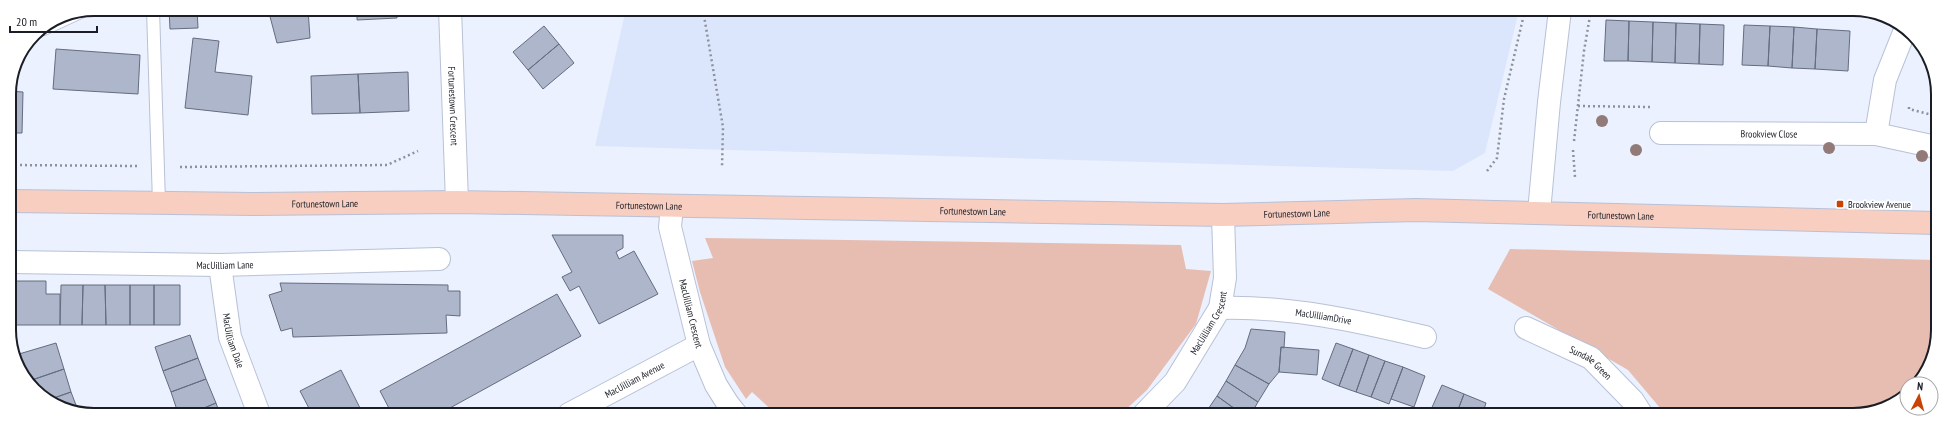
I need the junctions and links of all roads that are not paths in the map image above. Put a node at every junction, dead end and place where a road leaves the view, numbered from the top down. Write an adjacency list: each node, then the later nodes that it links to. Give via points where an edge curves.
1 (153, 16): 10 (lane)
2 (450, 16): 9 (street, Fortunestown Crescent)
3 (1559, 16): 12 (street)
4 (1903, 35): 6 (street, via 1885,80)
5 (1661, 133): 6 (street, Brookview Close)
6 (1876, 134): 7 (street, Brookview Close)
7 (1931, 146)
8 (16, 201): 10 (street, Fortunestown Lane)
9 (457, 202): 10 (street, Fortunestown Lane); 11 (street, Fortunestown Lane)
10 (159, 203)
11 (672, 206): 13 (street, Fortunestown Lane); 21 (street, MacUilliam Crescent, via 670,227)
12 (1539, 212): 13 (street, Fortunestown Lane, via 1416,210); 14 (street, Fortunestown Lane)
13 (1223, 214): 18 (street, MacUilliam Crescent, via 1225,278)
14 (1931, 223)
15 (439, 259): 17 (street, MacUilliam Lane)
16 (16, 262): 17 (street, MacUilliam Lane)
17 (220, 265): 22 (street, MacUilliam Dale, via 230,337)
18 (1220, 308): 20 (street, MacUilliamDrive, via 1250,307 1353,320); 25 (street, MacUilliam Crescent, via 1175,382)
19 (1526, 328): 26 (street, Sundale Green, via 1591,358)
20 (1425, 337)
21 (699, 345): 23 (street, MacUilliam Avenue); 24 (street, MacUilliam Crescent, via 716,385)
22 (257, 408)
23 (580, 408)
24 (731, 408)
25 (1150, 408)
26 (1638, 408)

